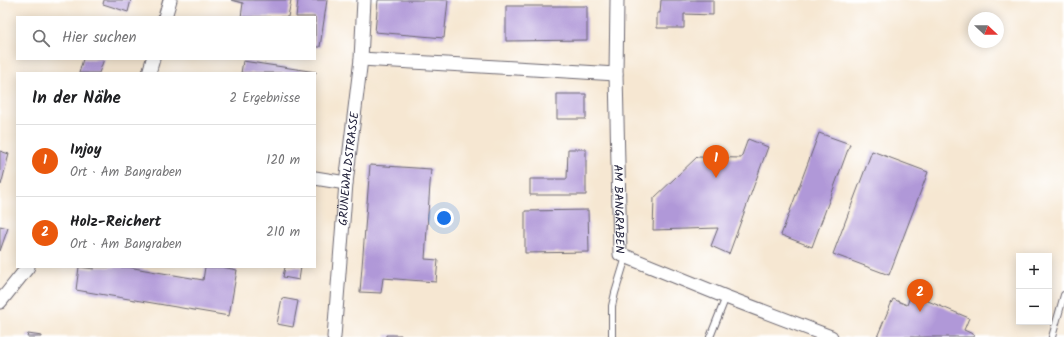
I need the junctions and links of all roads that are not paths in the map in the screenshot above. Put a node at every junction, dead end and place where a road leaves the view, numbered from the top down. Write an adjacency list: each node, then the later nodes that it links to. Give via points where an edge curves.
1 (170, 0): 4 (street)
2 (364, 0): 5 (street, GRÜNEWALDSTRASSE)
3 (617, 0): 8 (street, AM BANGRABEN)
4 (165, 16)
5 (361, 59): 8 (street); 10 (street, GRÜNEWALDSTRASSE)
6 (153, 60): 7 (street)
7 (149, 72)
8 (616, 74): 11 (street, AM BANGRABEN, via 620,254)
9 (316, 178): 10 (street)
10 (346, 183): 16 (street, GRÜNEWALDSTRASSE)
11 (626, 256): 14 (street, AM BANGRABEN); 17 (lane, via 612,306)
12 (27, 268): 15 (street)
13 (1064, 295): 20 (lane)
14 (726, 297): 18 (lane); 19 (street, AM BANGRABEN)
15 (0, 302)
16 (334, 337)
17 (612, 337)
18 (710, 337)
19 (832, 337)
20 (1052, 337)

